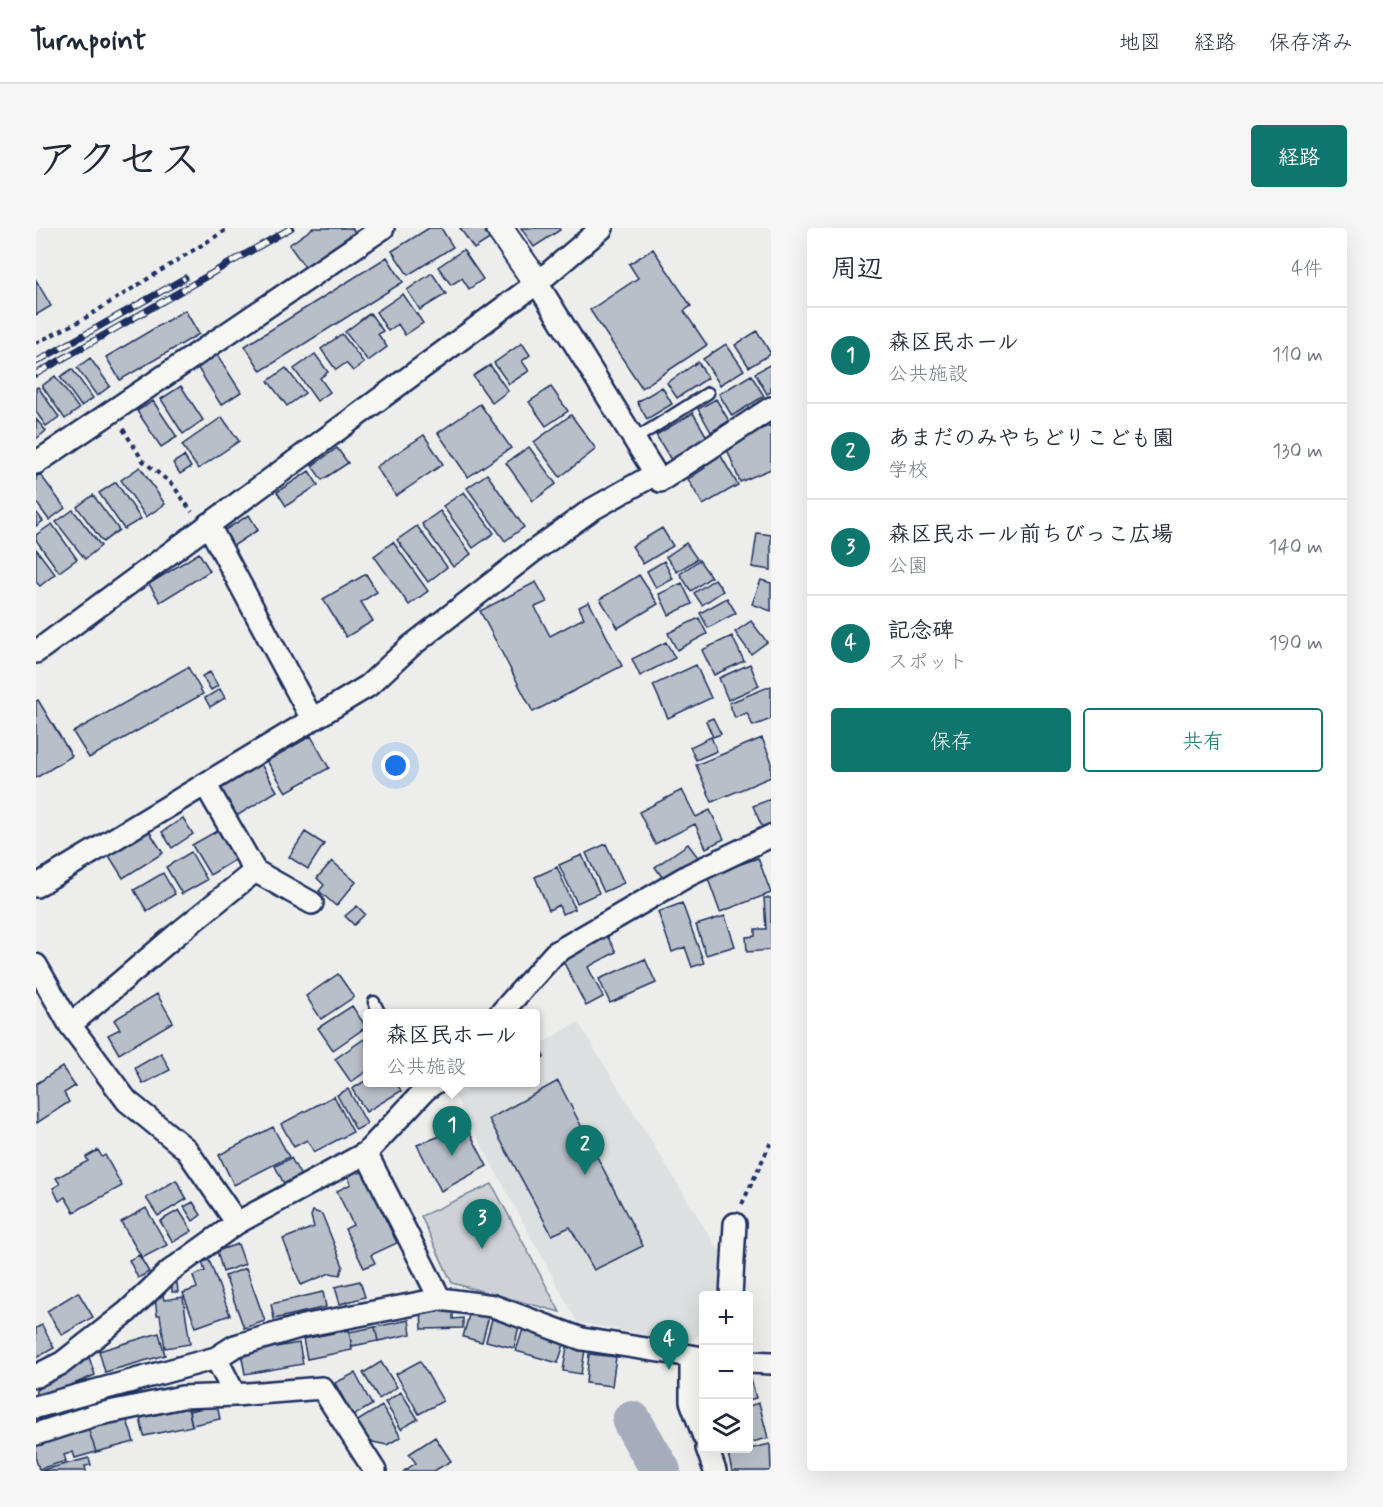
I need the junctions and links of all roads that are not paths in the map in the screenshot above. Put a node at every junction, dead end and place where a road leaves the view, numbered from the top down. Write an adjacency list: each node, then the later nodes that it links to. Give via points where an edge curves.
1 (383, 228): 8 (street)
2 (499, 228): 4 (street)
3 (602, 228): 4 (street)
4 (537, 283): 7 (street); 10 (street)
5 (708, 393): 7 (lane)
6 (771, 408): 9 (street, via 660,481)
7 (634, 439): 9 (street)
8 (36, 463)
9 (655, 474): 12 (street, via 591,510 411,646 368,686)
10 (206, 526): 11 (street); 12 (street)
11 (36, 652)
12 (312, 719): 13 (street)
13 (205, 784): 15 (street); 16 (street)
14 (771, 836): 21 (street, via 689,875 555,953)
15 (255, 872): 17 (street); 22 (street)
16 (36, 886)
17 (312, 903)
18 (36, 965): 22 (street)
19 (374, 1002): 20 (lane)
20 (378, 1009)
21 (505, 1009)
22 (70, 1025): 25 (street, via 127,1101 186,1149)
23 (425, 1087): 24 (street)
24 (366, 1153): 25 (street); 28 (street)
25 (237, 1223): 33 (street, via 170,1271 127,1312 62,1363)
26 (735, 1224): 27 (street)
27 (731, 1291)
28 (440, 1299): 29 (street, via 493,1306 582,1339); 30 (street, via 303,1326 235,1346)
29 (697, 1357): 36 (street, via 691,1401)
30 (216, 1358): 34 (street); 35 (street)
31 (753, 1362): 32 (street)
32 (771, 1363)
33 (36, 1376)
34 (235, 1395): 37 (street, via 171,1399 95,1415); 39 (street, via 322,1388)
35 (36, 1407)
36 (699, 1423)
37 (36, 1434)
38 (708, 1453): 40 (street)
39 (375, 1471)
40 (715, 1471)

